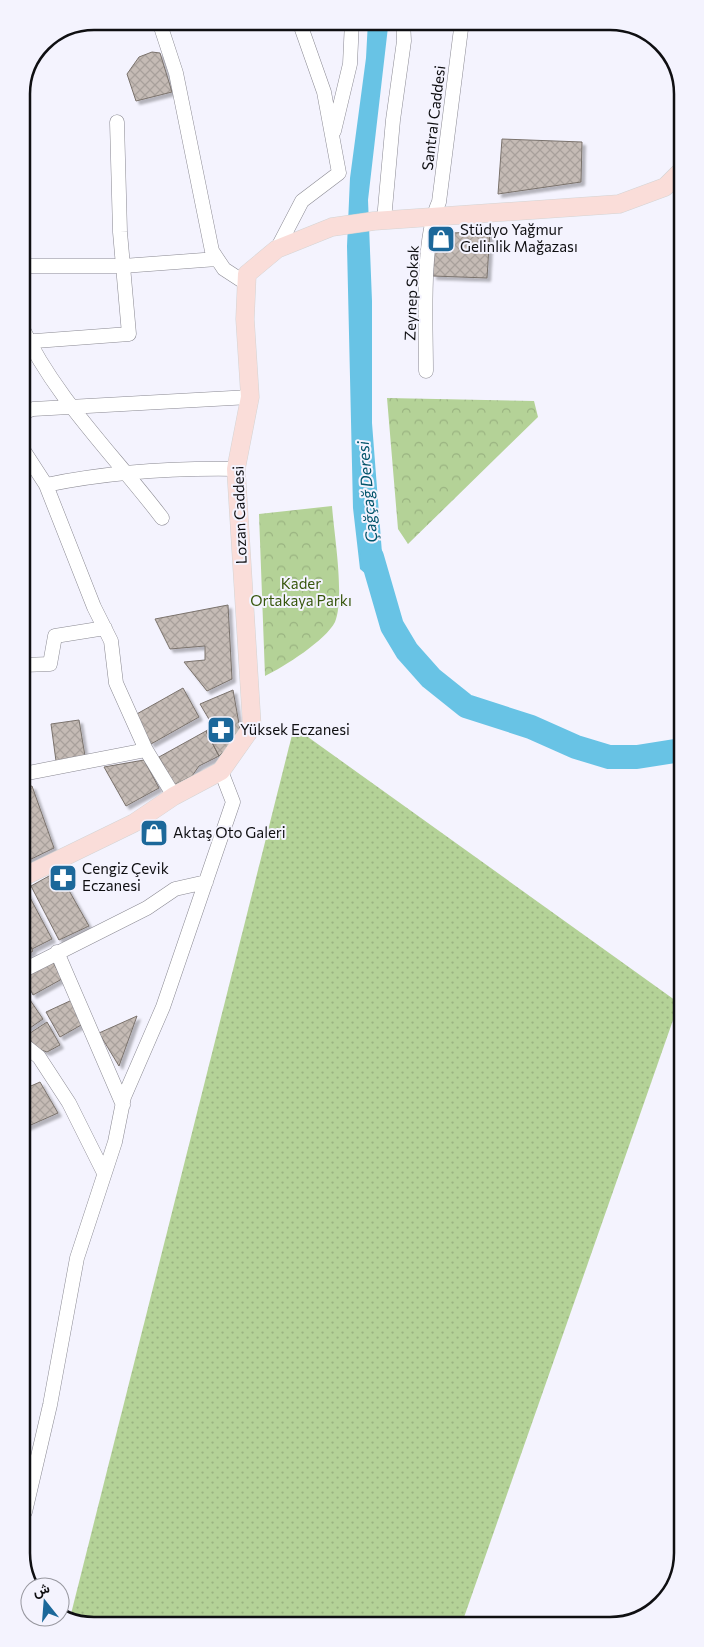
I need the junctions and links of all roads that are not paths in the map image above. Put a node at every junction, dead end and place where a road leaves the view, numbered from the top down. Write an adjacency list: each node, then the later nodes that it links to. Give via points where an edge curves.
1 (162, 30): 12 (street, via 176,73 212,251)
2 (302, 30): 7 (street, via 324,92)
3 (352, 30): 7 (street, via 350,64)
4 (403, 30): 10 (street)
5 (461, 30): 9 (street, Santral Caddesi, via 439,202)
6 (117, 122): 14 (street)
7 (332, 136): 11 (street, via 339,173 302,201)
8 (674, 178): 9 (main road, via 665,187 619,204)
9 (432, 217): 10 (main road); 18 (street, Zeynep Sokak, via 426,306)
10 (379, 220): 11 (main road, Lozan Caddesi, via 332,227)
11 (277, 249): 15 (main road, Lozan Caddesi, via 247,274)
12 (217, 259): 14 (street); 15 (street, via 224,269)
13 (30, 266): 14 (street)
14 (123, 266): 16 (street, via 130,334)
15 (247, 284): 19 (main road, Lozan Caddesi, via 245,318)
16 (30, 341)
17 (30, 348): 20 (street)
18 (426, 370)
19 (250, 397): 20 (street); 23 (main road, Lozan Caddesi)
20 (72, 406): 21 (street); 24 (street)
21 (30, 410)
22 (30, 460): 25 (street)
23 (236, 469): 24 (street, via 189,468); 30 (main road, Lozan Caddesi, via 252,727)
24 (128, 473): 25 (street, via 96,475); 26 (street)
25 (46, 485): 27 (street)
26 (162, 518)
27 (105, 628): 28 (street, via 55,636 50,664); 29 (street, via 111,641 116,683)
28 (30, 665)
29 (146, 750): 31 (street); 32 (street)
30 (221, 771): 32 (main road, Lozan Caddesi); 34 (street, via 233,802)
31 (30, 773)
32 (174, 796): 33 (main road, Lozan Caddesi, via 134,823)
33 (30, 874)
34 (206, 882): 35 (street, via 175,889 147,908); 38 (street, via 163,1007)
35 (56, 952): 36 (street); 38 (street)
36 (30, 967)
37 (30, 1049): 39 (street, via 39,1056 69,1103)
38 (122, 1105): 39 (street, via 115,1142)
39 (104, 1173): 40 (street, via 77,1258 50,1405)
40 (30, 1491)

